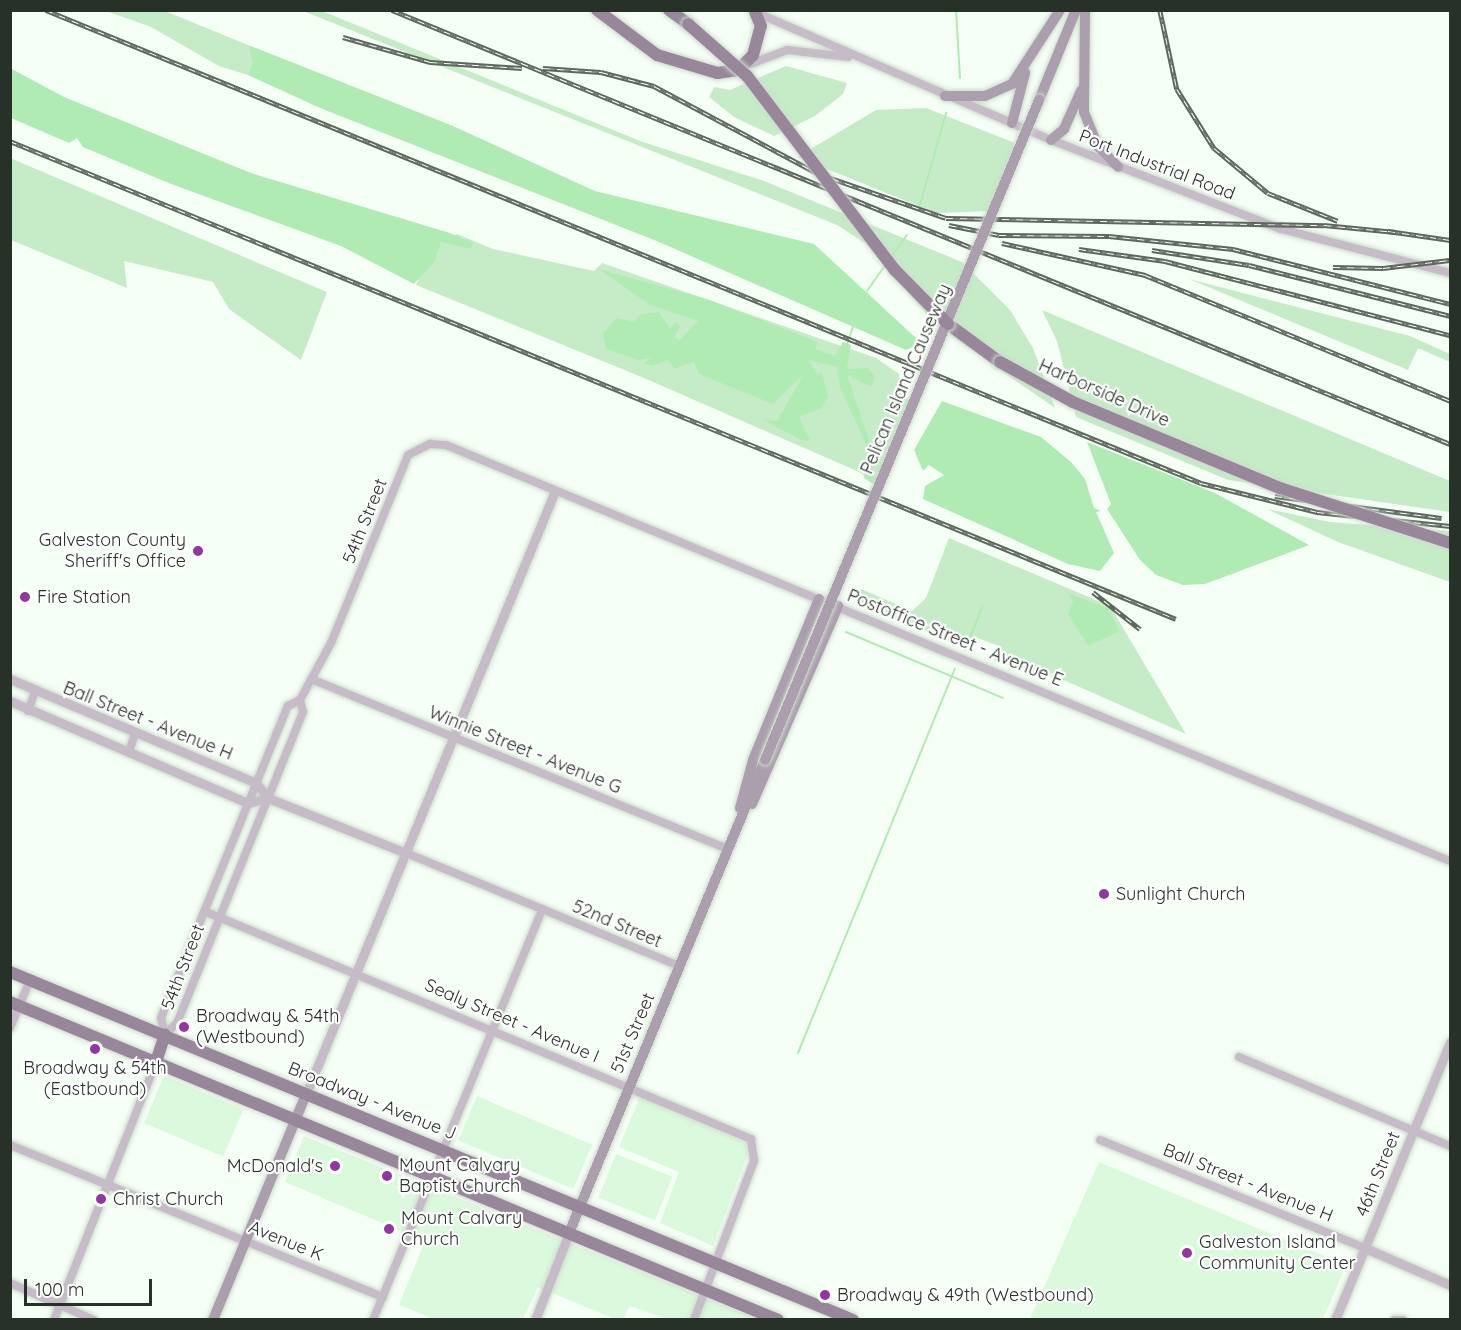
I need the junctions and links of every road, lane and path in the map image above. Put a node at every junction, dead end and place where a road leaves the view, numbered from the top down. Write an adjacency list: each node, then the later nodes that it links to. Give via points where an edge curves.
1 (597, 10): 8 (main road, via 657,56 695,70)
2 (669, 10): 16 (main road, Harborside Drive, bridge, via 747,76 895,270)
3 (1060, 10): 9 (main road)
4 (1076, 10): 16 (main road, Pelican Island Causeway, bridge)
5 (1085, 10): 10 (main road)
6 (753, 11): 7 (street, Port Industrial Road); 8 (main road, via 760,39)
7 (861, 60): 8 (street, Port Industrial Road, via 787,50); 11 (street, Port Industrial Road)
8 (738, 70)
9 (1026, 70): 11 (main road, via 1012,84 985,96); 12 (main road)
10 (1081, 91): 13 (main road, via 1064,129); 14 (main road, via 1088,128)
11 (945, 96): 12 (street, Port Industrial Road)
12 (1012, 123): 13 (street, Port Industrial Road)
13 (1050, 140): 14 (street, Port Industrial Road)
14 (1118, 167): 15 (street, Port Industrial Road, via 1295,234)
15 (1450, 273)
16 (948, 324): 19 (main road, Harborside Drive, bridge, via 1029,380 1073,402 1280,488); 31 (main road, Pelican Island Causeway, bridge)
17 (446, 445): 18 (street, Postoffice Street - Avenue E); 23 (street, 54th Street, via 419,447 408,455)
18 (555, 491): 20 (street, Postoffice Street - Avenue E); 29 (street)
19 (1450, 543)
20 (819, 598): 21 (street, Postoffice Street - Avenue E); 35 (main road, via 753,760)
21 (838, 606): 35 (main road, via 775,761); 38 (street, Postoffice Street - Avenue E)
22 (10, 679): 24 (street, Ball Street - Avenue H)
23 (311, 679): 25 (street, 54th Street); 29 (street, Winnie Street - Avenue G)
24 (35, 692): 27 (street); 28 (street, Ball Street - Avenue H)
25 (300, 700): 32 (street, 54th Street, via 288,706); 33 (street, 54th Street, via 303,712)
26 (10, 701): 27 (street, Ball Street - Avenue H)
27 (28, 711): 30 (street, Ball Street - Avenue H)
28 (135, 733): 30 (street); 32 (street, Ball Street - Avenue H)
29 (454, 737): 36 (street, Winnie Street - Avenue G); 37 (street)
30 (129, 752): 34 (street, Ball Street - Avenue H)
31 (765, 760): 35 (main road, 51st Street)
32 (256, 783): 33 (street, Ball Street - Avenue H); 34 (street, 54th Street)
33 (268, 798): 34 (street); 37 (street, Ball Street - Avenue H); 41 (street, 54th Street)
34 (248, 803): 40 (street, 54th Street)
35 (736, 830): 36 (main road, 51st Street)
36 (728, 849): 42 (main road, 51st Street)
37 (406, 853): 39 (street, 52nd Street); 44 (street)
38 (1450, 861)
39 (542, 909): 42 (street, 52nd Street); 47 (street)
40 (204, 911): 41 (street, Sealy Street - Avenue I); 49 (street, 54th Street, via 161,1018)
41 (219, 916): 44 (street, Sealy Street - Avenue I); 49 (street, 54th Street, via 177,1023)
42 (679, 966): 53 (main road, 51st Street)
43 (10, 972): 45 (main road, Broadway - Avenue J)
44 (357, 972): 47 (street, Sealy Street - Avenue I); 54 (street)
45 (30, 980): 46 (street); 49 (main road, Broadway - Avenue J)
46 (15, 1004): 48 (street); 52 (main road)
47 (492, 1028): 53 (street, Sealy Street - Avenue I); 60 (street)
48 (10, 1029)
49 (165, 1034): 52 (main road); 54 (main road, Broadway - Avenue J)
50 (1450, 1042): 56 (street, 46th Street)
51 (1239, 1057): 56 (street)
52 (156, 1062): 55 (main road); 62 (street)
53 (629, 1086): 63 (main road, 51st Street); 67 (street, Sealy Street - Avenue I, via 729,1128 756,1147)
54 (306, 1094): 55 (main road); 60 (main road, Broadway - Avenue J)
55 (296, 1121): 61 (main road); 65 (main road)
56 (1414, 1129): 59 (street); 66 (street, 46th Street)
57 (1100, 1140): 66 (street, Ball Street - Avenue H)
58 (10, 1145): 62 (street, Avenue K)
59 (1450, 1146)
60 (443, 1150): 61 (street); 63 (main road, Broadway - Avenue J)
61 (432, 1177): 64 (main road); 71 (street)
62 (108, 1185): 65 (street, Avenue K); 72 (street)
63 (580, 1207): 64 (main road, 51st Street); 67 (main road, Broadway - Avenue J)
64 (569, 1233): 70 (main road); 77 (street, 51st Street)
65 (246, 1241): 71 (street, Avenue K); 75 (main road)
66 (1365, 1248): 69 (street, Ball Street - Avenue H); 81 (street, 46th Street)
67 (716, 1264): 70 (street); 80 (main road, Broadway - Avenue J)
68 (10, 1283): 72 (street)
69 (1450, 1285)
70 (706, 1290): 78 (street); 79 (main road)
71 (383, 1297): 76 (street)
72 (60, 1305): 73 (street); 74 (street)
73 (54, 1320)
74 (94, 1320)
75 (213, 1320)
76 (373, 1320)
77 (535, 1320)
78 (694, 1320)
79 (778, 1320)
80 (853, 1320)
81 (1335, 1320)
82 (1394, 1320): 83 (street)
83 (1403, 1320)

